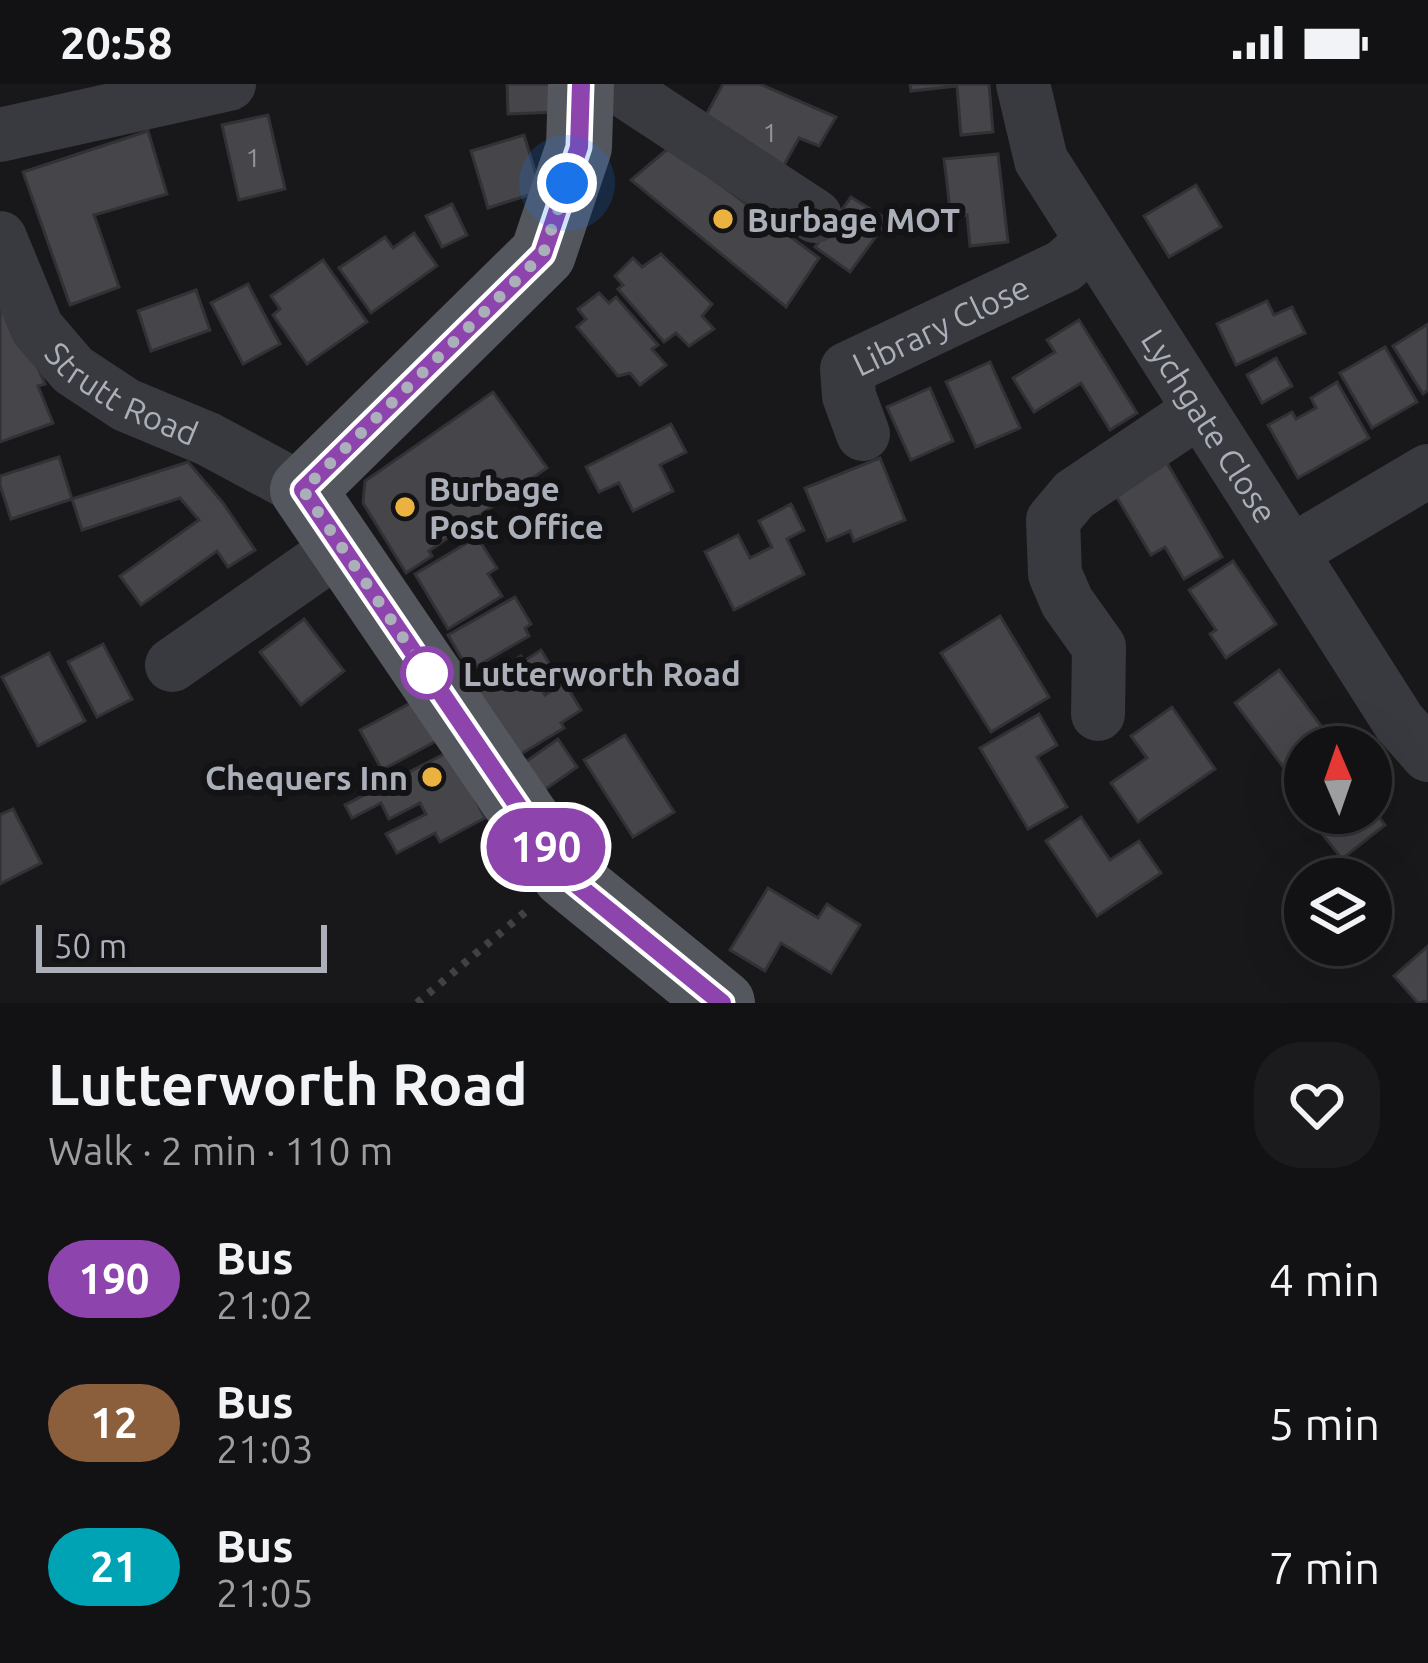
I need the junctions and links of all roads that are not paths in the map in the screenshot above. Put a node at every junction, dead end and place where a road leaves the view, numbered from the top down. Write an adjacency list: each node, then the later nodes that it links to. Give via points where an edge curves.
1 (229, 84): 5 (street)
2 (581, 84): 12 (main road, via 579,147 543,254)
3 (614, 84): 6 (street)
4 (1023, 84): 8 (street, Lychgate Close, via 1041,160)
5 (0, 135)
6 (815, 216)
7 (0, 238): 12 (street, Strutt Road, via 37,328 73,370 126,405)
8 (1092, 241): 9 (street, Lychgate Close); 10 (street, Library Close, via 1064,266 847,369)
9 (1200, 410): 14 (street, Lychgate Close); 16 (street, via 1074,494 1053,520 1055,574 1099,647)
10 (863, 434)
11 (1428, 471): 14 (street)
12 (303, 490): 13 (main road)
13 (341, 547): 15 (street); 18 (main road, via 565,875)
14 (1291, 552): 17 (street, Lychgate Close)
15 (172, 664)
16 (1098, 714)
17 (1428, 755)
18 (722, 1003)

